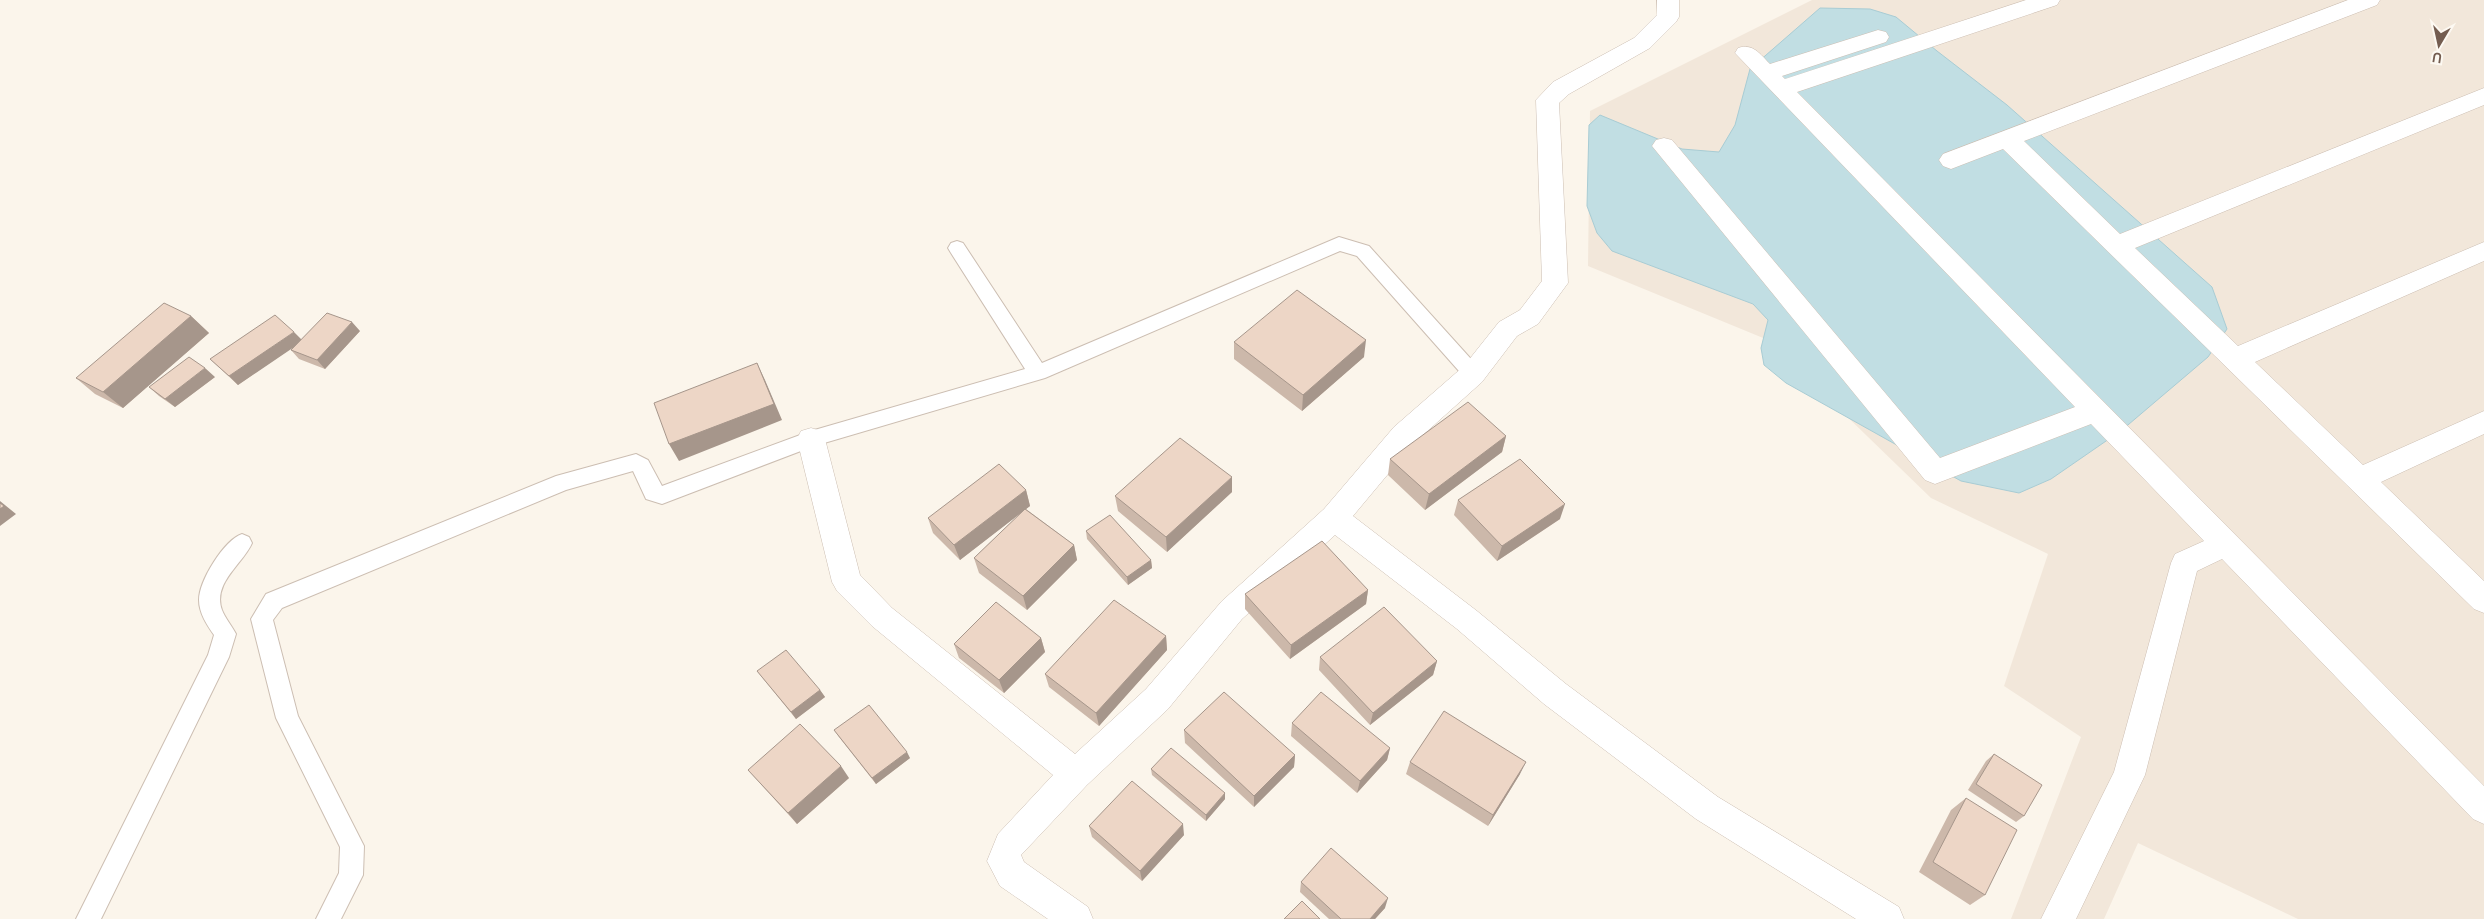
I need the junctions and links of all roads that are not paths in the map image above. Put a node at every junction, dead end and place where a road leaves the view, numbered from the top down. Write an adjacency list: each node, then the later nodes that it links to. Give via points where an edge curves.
1 (1668, 0): 16 (street, via 1668,17 1642,43 1561,88 1547,100 1555,283 1529,317 1508,328)
2 (1991, 0): 6 (street)
3 (2048, 0): 6 (street)
4 (2369, 0): 8 (street)
5 (1746, 53): 6 (street)
6 (1774, 81): 17 (street)
7 (2484, 96): 11 (street)
8 (2008, 139): 10 (street); 11 (street)
9 (1664, 146): 17 (street, via 1935,472)
10 (1951, 160)
11 (2117, 245): 14 (street)
12 (956, 248): 15 (lane)
13 (2484, 251): 14 (street)
14 (2235, 359): 20 (street)
15 (1038, 373): 16 (lane, via 1339,244 1362,251); 19 (lane)
16 (1473, 374): 21 (street, via 1404,434)
17 (2096, 411): 23 (street)
18 (2484, 422): 20 (street)
19 (810, 439): 25 (street, via 847,582 882,617); 28 (lane, via 662,495 653,493 636,462 563,482 274,601 262,619 287,718 352,846 351,875)
20 (2360, 479): 24 (street)
21 (1334, 518): 25 (street, via 1232,610 1157,699); 30 (street, via 1467,620 1555,694 1707,808)
22 (242, 543): 27 (lane, via 216,578 211,592 210,608 225,634 218,657)
23 (2226, 544): 26 (street); 31 (street, via 2185,563 2129,775)
24 (2484, 600)
25 (1076, 774): 29 (street, via 1009,845 1002,861 1012,874)
26 (2484, 808)
27 (88, 919)
28 (328, 919)
29 (1076, 919)
30 (1887, 919)
31 (2058, 919)

